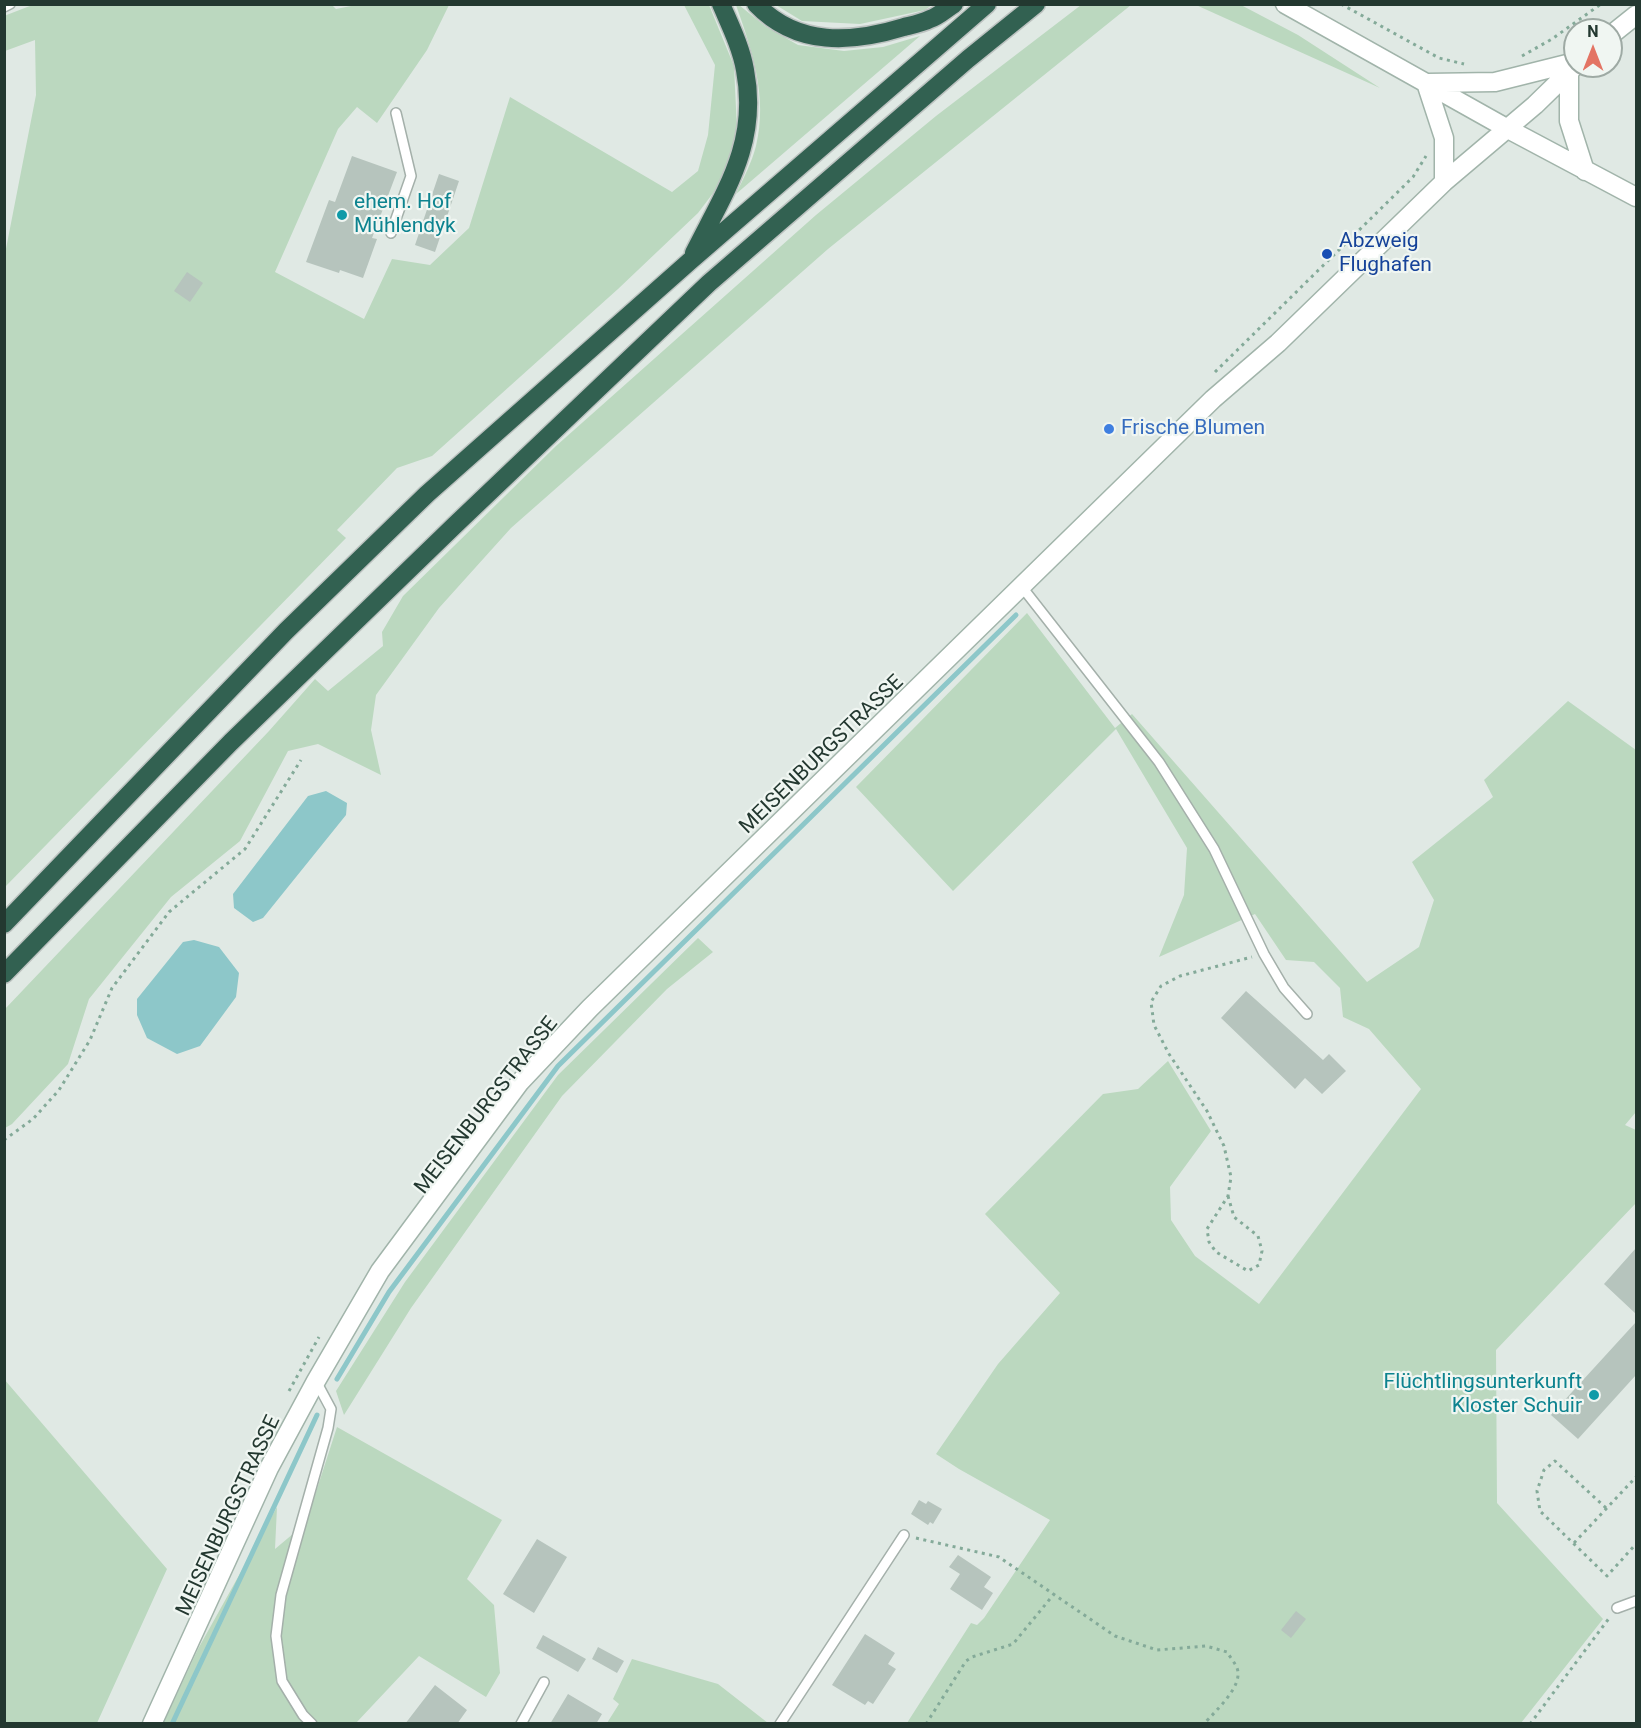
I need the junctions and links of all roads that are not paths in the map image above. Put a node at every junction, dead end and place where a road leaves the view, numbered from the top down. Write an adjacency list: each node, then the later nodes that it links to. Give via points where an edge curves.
1 (10, 4): 8 (lane)
2 (721, 4): 21 (highway, via 745,68 748,122 734,176)
3 (756, 4): 4 (highway, via 766,15 797,32 828,39 864,38 891,31 931,19)
4 (954, 4)
5 (987, 4): 21 (highway)
6 (1036, 4): 24 (highway, via 700,291 239,734)
7 (1285, 4): 14 (main road)
8 (4, 7)
9 (1636, 15): 10 (main road)
10 (1623, 25)
11 (1563, 69): 14 (main road, via 1495,82)
12 (1563, 77): 16 (main road, MEISENBURGSTRASSE)
13 (1572, 78): 17 (main road, via 1569,122)
14 (1426, 83): 16 (main road); 18 (main road, via 1444,138)
15 (396, 113): 20 (lane, via 411,176)
16 (1508, 129): 17 (main road); 18 (main road, MEISENBURGSTRASSE)
17 (1585, 171): 19 (main road)
18 (1444, 182): 22 (main road, MEISENBURGSTRASSE, via 1278,343 1213,399)
19 (1636, 197)
20 (391, 233)
21 (690, 261): 23 (highway, via 419,502 278,639)
22 (1022, 587): 25 (lane, via 1159,762 1214,849 1264,954 1284,988); 26 (main road, MEISENBURGSTRASSE, via 590,1008 520,1082 380,1271)
23 (4, 924)
24 (4, 974)
25 (1307, 1014)
26 (316, 1381): 31 (main road, MEISENBURGSTRASSE, via 269,1468); 32 (lane, via 331,1409 281,1595 276,1636 282,1681)
27 (904, 1535): 34 (lane)
28 (1636, 1601): 29 (lane)
29 (1617, 1608)
30 (543, 1682): 33 (lane)
31 (152, 1724)
32 (312, 1724)
33 (520, 1724)
34 (780, 1724)

